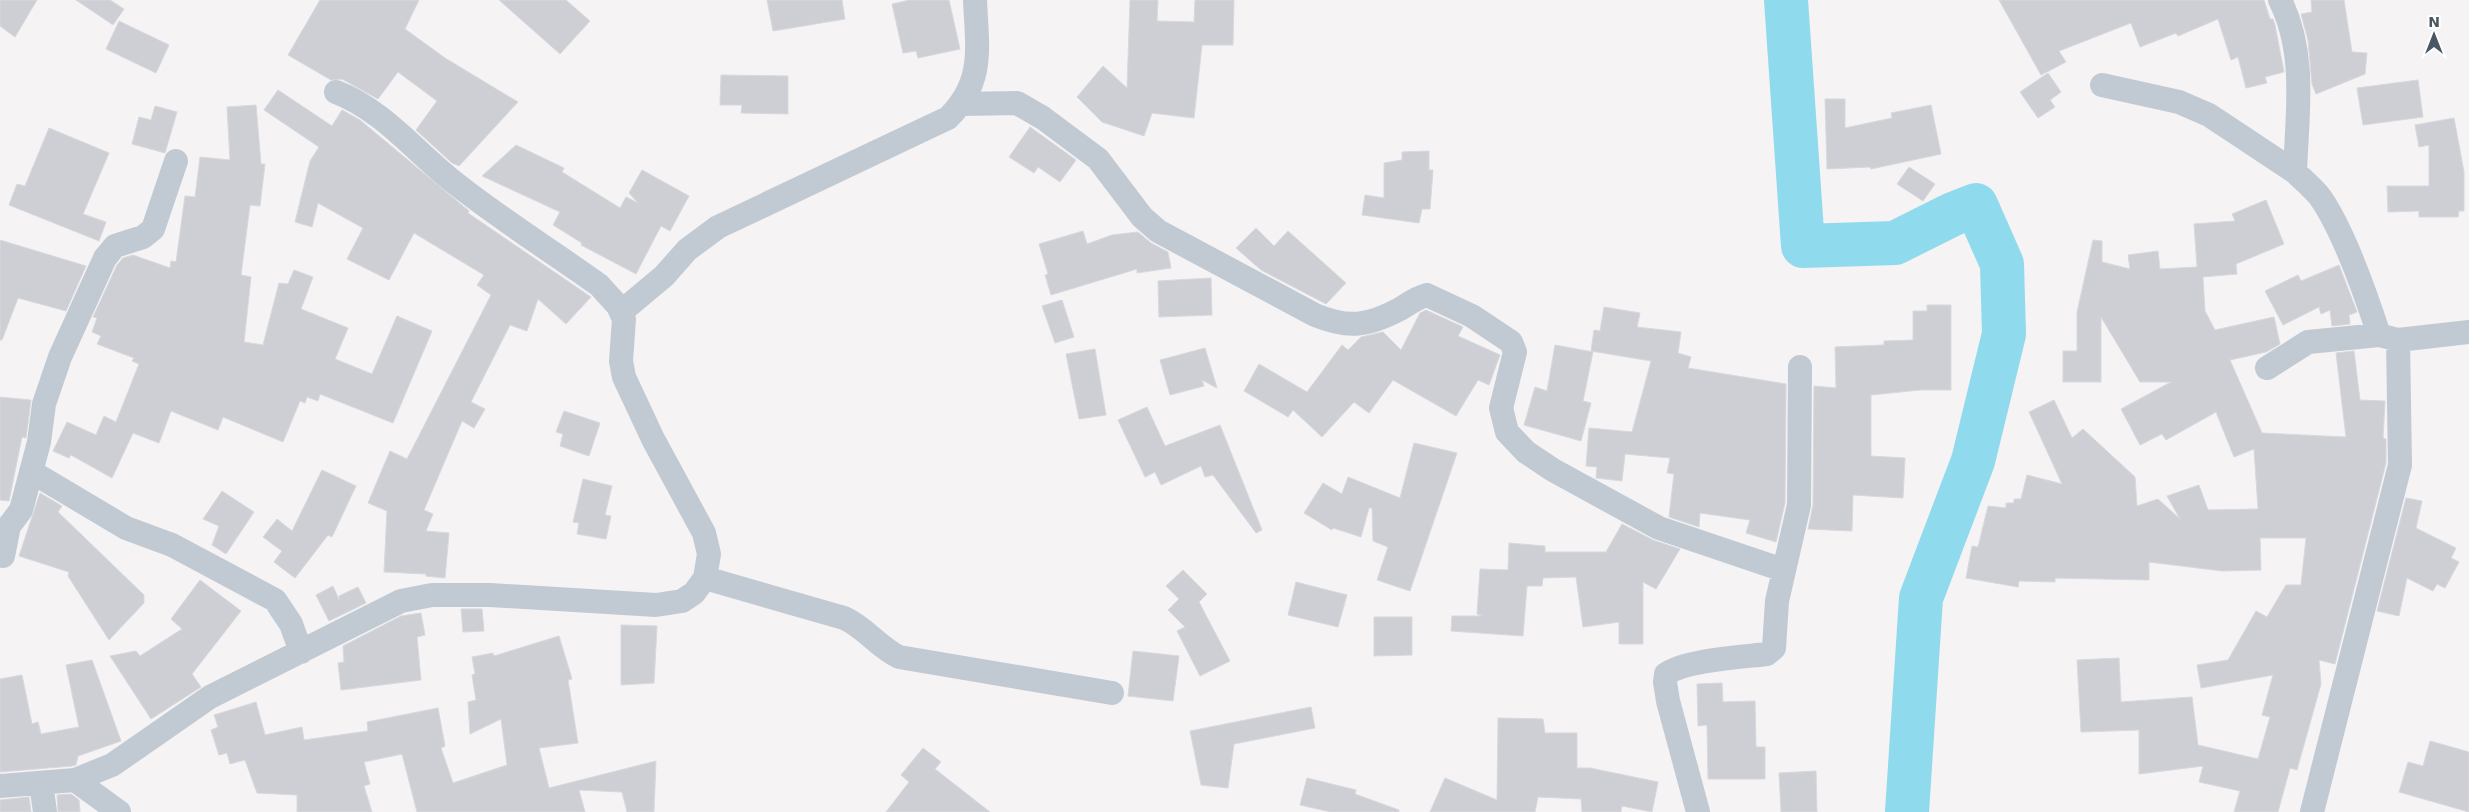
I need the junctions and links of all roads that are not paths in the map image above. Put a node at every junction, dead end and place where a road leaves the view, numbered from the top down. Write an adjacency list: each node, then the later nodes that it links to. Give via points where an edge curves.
1 (975, 0): 5 (street, via 978,66)
2 (2280, 0): 7 (street, via 2290,20 2300,73)
3 (2102, 85): 7 (street, via 2179,102 2209,115)
4 (336, 92): 8 (street, via 363,107 409,141 450,179 599,285)
5 (962, 104): 8 (street, via 948,118 718,227 687,250 664,276); 15 (street, via 1009,102 1025,107 1098,159 1142,217 1158,231 1315,315 1338,323 1369,323 1427,295 1472,316 1513,345 1515,352 1501,408 1507,432 1526,452 1659,528)
6 (176, 161): 13 (street, via 153,229 143,238 115,246 102,263 60,357 47,397)
7 (2295, 172): 10 (street, via 2319,196 2336,225 2370,307)
8 (622, 312): 16 (street, via 624,377 704,533 709,554)
9 (2469, 332): 10 (street)
10 (2388, 337): 12 (street, via 2308,342); 25 (street, via 2400,465)
11 (1800, 367): 15 (street, via 1798,505)
12 (2267, 368)
13 (32, 472): 14 (street, via 21,510 9,526); 17 (street, via 126,528 172,545 276,600 291,624)
14 (3, 556)
15 (1783, 570): 24 (street, via 1774,648 1771,651 1704,662 1666,674 1668,701)
16 (705, 578): 17 (street, via 694,593 682,601 656,605 490,595 432,595 402,601); 18 (street, via 854,622 888,652 899,657)
17 (301, 652): 19 (street, via 210,697 112,765)
18 (1112, 693)
19 (75, 780): 20 (street); 23 (street)
20 (41, 783): 21 (street); 22 (street)
21 (0, 786)
22 (46, 812)
23 (119, 812)
24 (1698, 812)
25 (2312, 812)

